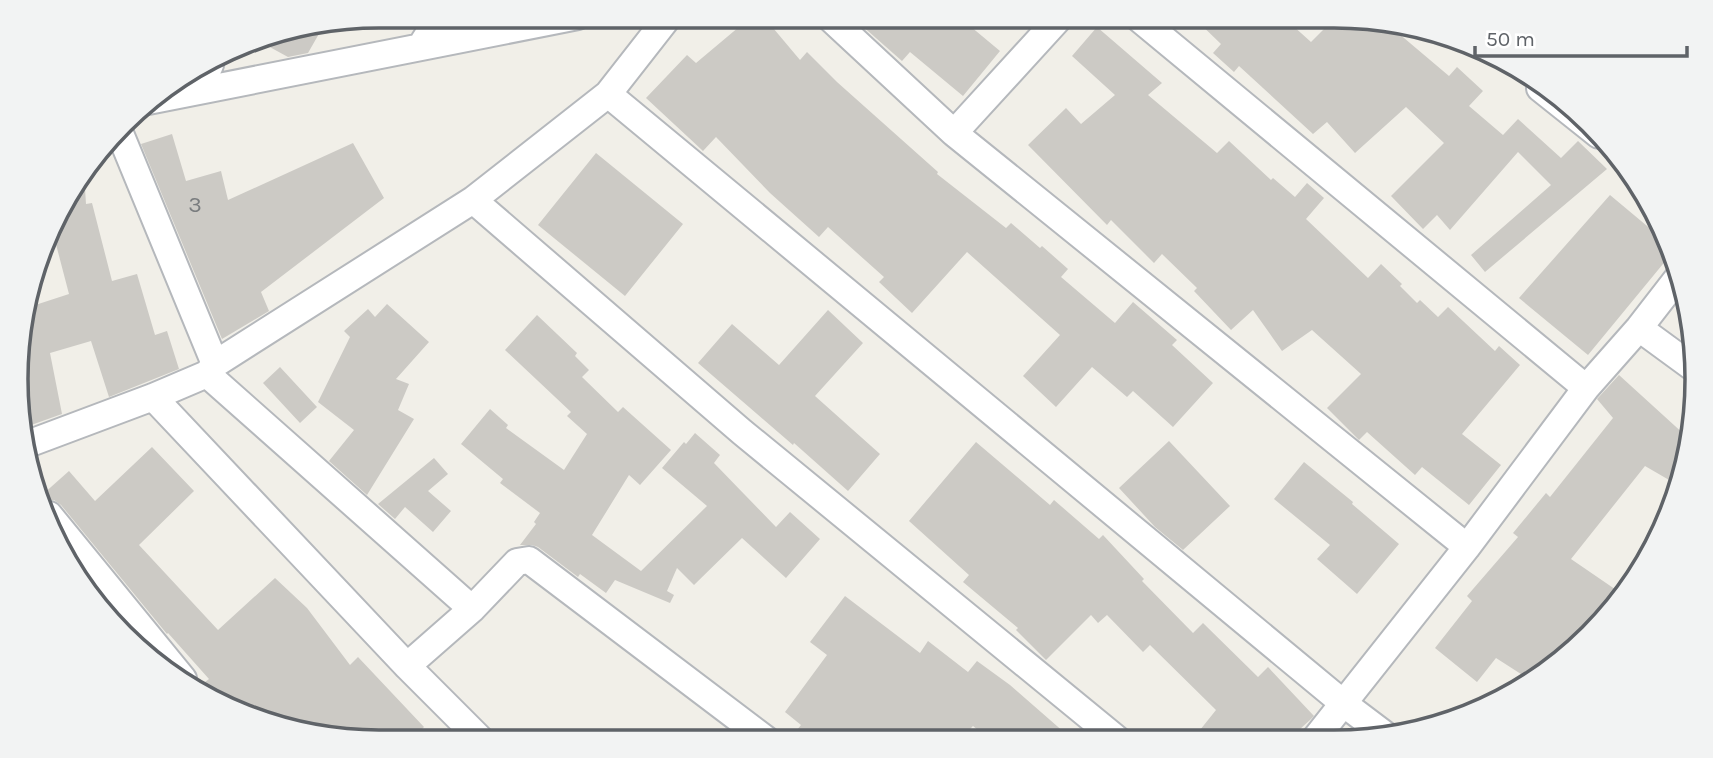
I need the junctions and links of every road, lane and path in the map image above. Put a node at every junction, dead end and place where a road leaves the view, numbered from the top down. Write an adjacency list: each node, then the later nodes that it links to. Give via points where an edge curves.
1 (432, 28): 7 (street)
2 (515, 28): 7 (street)
3 (660, 28): 10 (street)
4 (841, 28): 12 (street)
5 (1050, 28): 12 (street)
6 (1151, 28): 19 (street)
7 (421, 46): 9 (street)
8 (205, 74): 9 (street)
9 (197, 90): 11 (street)
10 (608, 94): 14 (street); 27 (street)
11 (172, 96)
12 (954, 134): 23 (street)
13 (122, 140): 18 (street)
14 (473, 200): 18 (street); 31 (street, via 742,432)
15 (1672, 285): 16 (street)
16 (1639, 328): 17 (street); 19 (street)
17 (1684, 361)
18 (211, 369): 20 (street); 24 (street)
19 (1586, 388): 23 (street)
20 (153, 397): 21 (street); 26 (street)
21 (34, 442)
22 (63, 533): 25 (street)
23 (1468, 547): 27 (street)
24 (472, 609): 26 (street); 30 (street, via 517,562 529,560)
25 (165, 657)
26 (407, 666): 29 (street)
27 (1343, 703): 28 (street); 32 (street)
28 (1375, 727)
29 (471, 730)
30 (753, 730)
31 (1106, 730)
32 (1322, 730)

